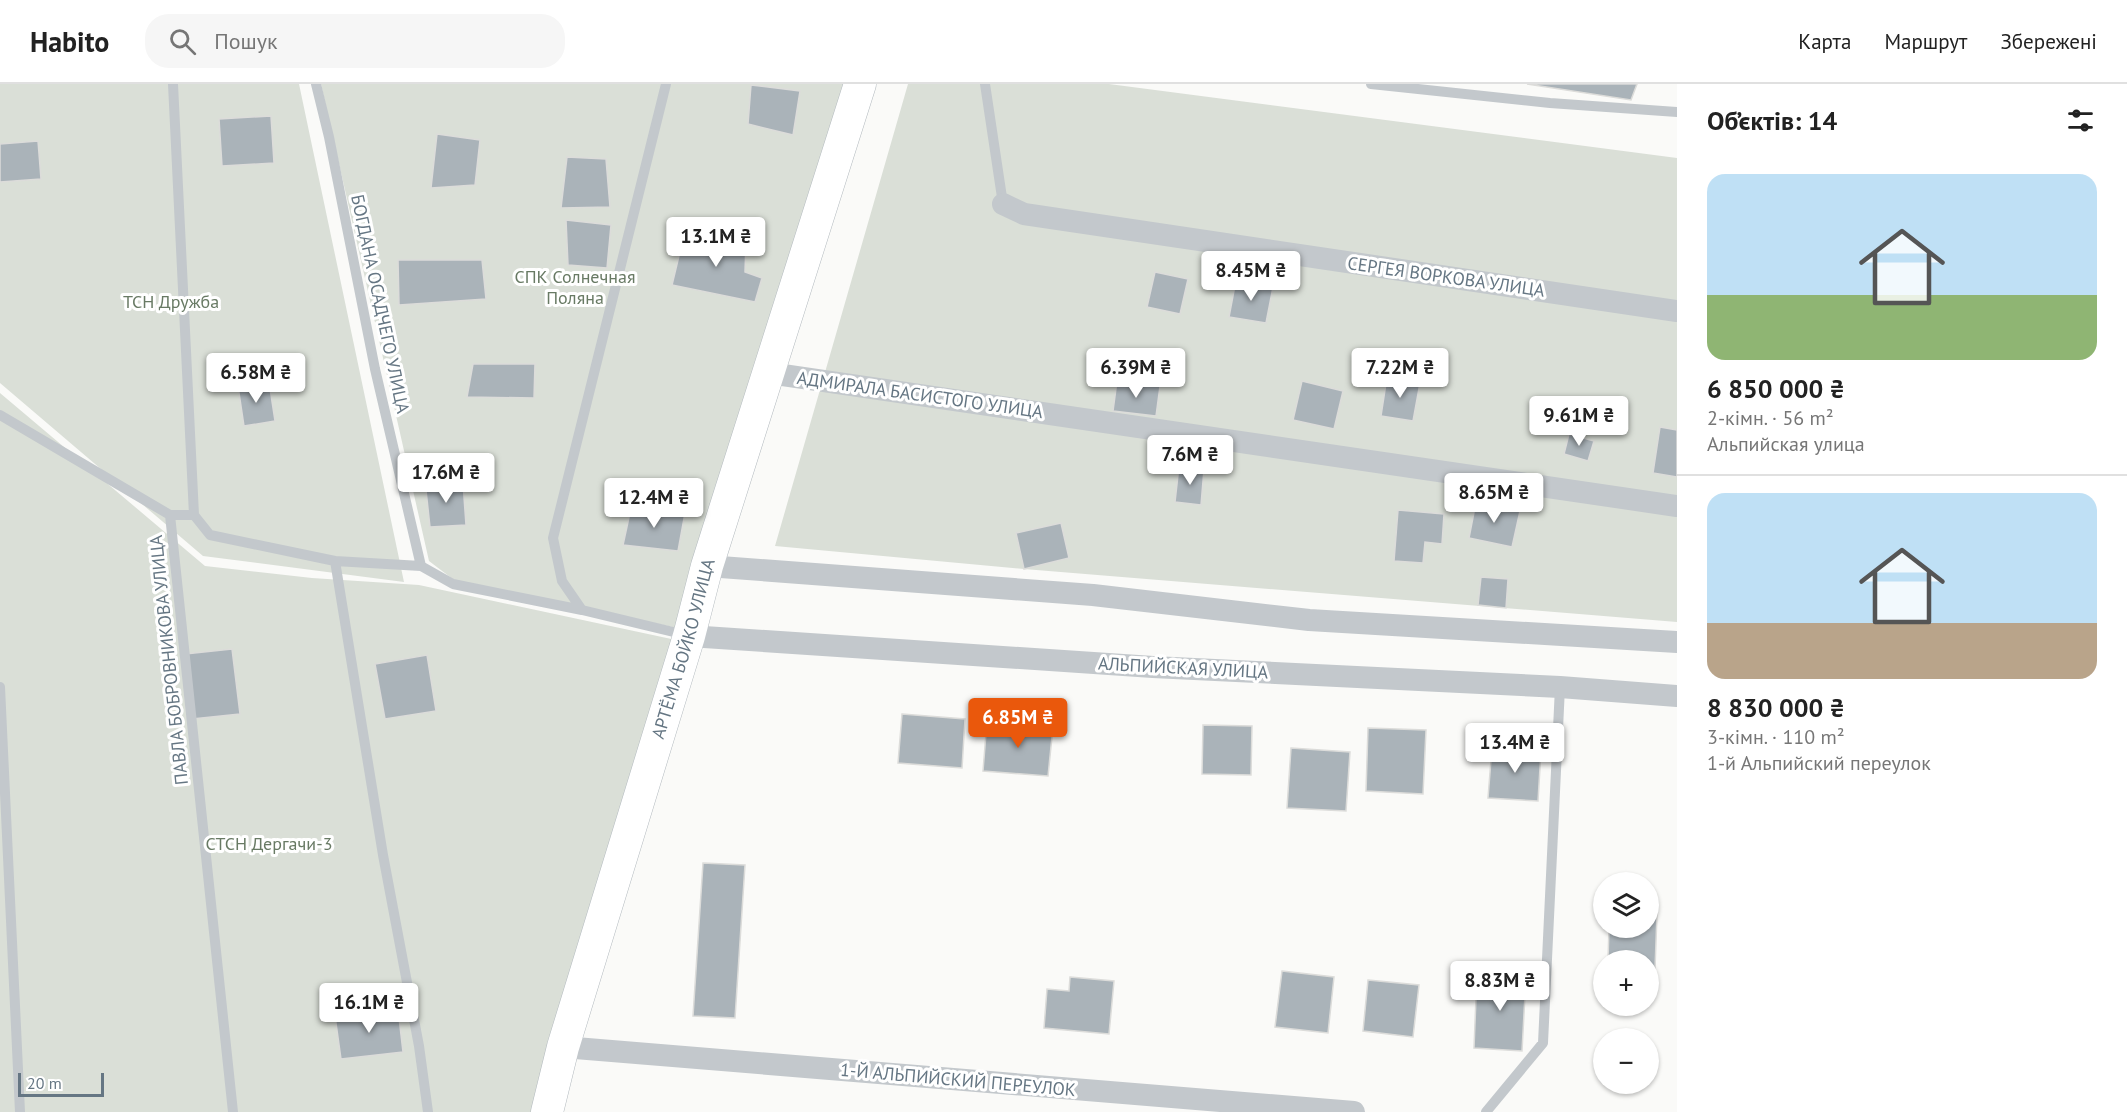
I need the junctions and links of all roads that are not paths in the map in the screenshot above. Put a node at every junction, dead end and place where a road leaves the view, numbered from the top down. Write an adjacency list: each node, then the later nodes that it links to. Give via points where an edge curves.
1 (173, 84): 14 (lane)
2 (316, 84): 16 (lane, БОГДАНА ОСАДЧЕГО УЛИЦА, via 375,369)
3 (666, 84): 18 (lane, via 553,538 562,581)
4 (860, 84): 10 (main road, АРТЁМА БОЙКО УЛИЦА)
5 (985, 84): 8 (lane)
6 (1371, 84): 7 (lane)
7 (1677, 112)
8 (1003, 204): 9 (street, СЕРГЕЯ ВОРКОВА УЛИЦА, via 1024,214)
9 (1677, 311)
10 (769, 373): 12 (street, АДМИРАЛА БАСИСТОГО УЛИЦА); 17 (main road, АРТЁМА БОЙКО УЛИЦА)
11 (0, 415): 13 (lane)
12 (1677, 506)
13 (170, 515): 14 (lane, ПАВЛА БОБРОВНИКОВА УЛИЦА); 26 (lane, ПАВЛА БОБРОВНИКОВА УЛИЦА)
14 (194, 515): 15 (lane, via 210,535)
15 (335, 561): 16 (lane); 27 (lane)
16 (421, 566): 18 (lane, via 453,584)
17 (706, 566): 19 (main road, АРТЁМА БОЙКО УЛИЦА); 20 (street, via 1093,595 1309,620)
18 (582, 610): 19 (lane)
19 (689, 636): 22 (street, АЛЬПИЙСКАЯ УЛИЦА, via 1153,667); 24 (main road, АРТЁМА БОЙКО УЛИЦА)
20 (1677, 642)
21 (0, 687): 25 (lane)
22 (1560, 687): 23 (street, АЛЬПИЙСКАЯ УЛИЦА); 30 (lane, via 1543,1043)
23 (1677, 696)
24 (563, 1047): 28 (main road, АРТЁМА БОЙКО УЛИЦА); 29 (street, 1-Й АЛЬПИЙСКИЙ ПЕРЕУЛОК)
25 (20, 1112)
26 (233, 1112)
27 (428, 1112)
28 (547, 1112)
29 (1354, 1112)
30 (1486, 1112)

